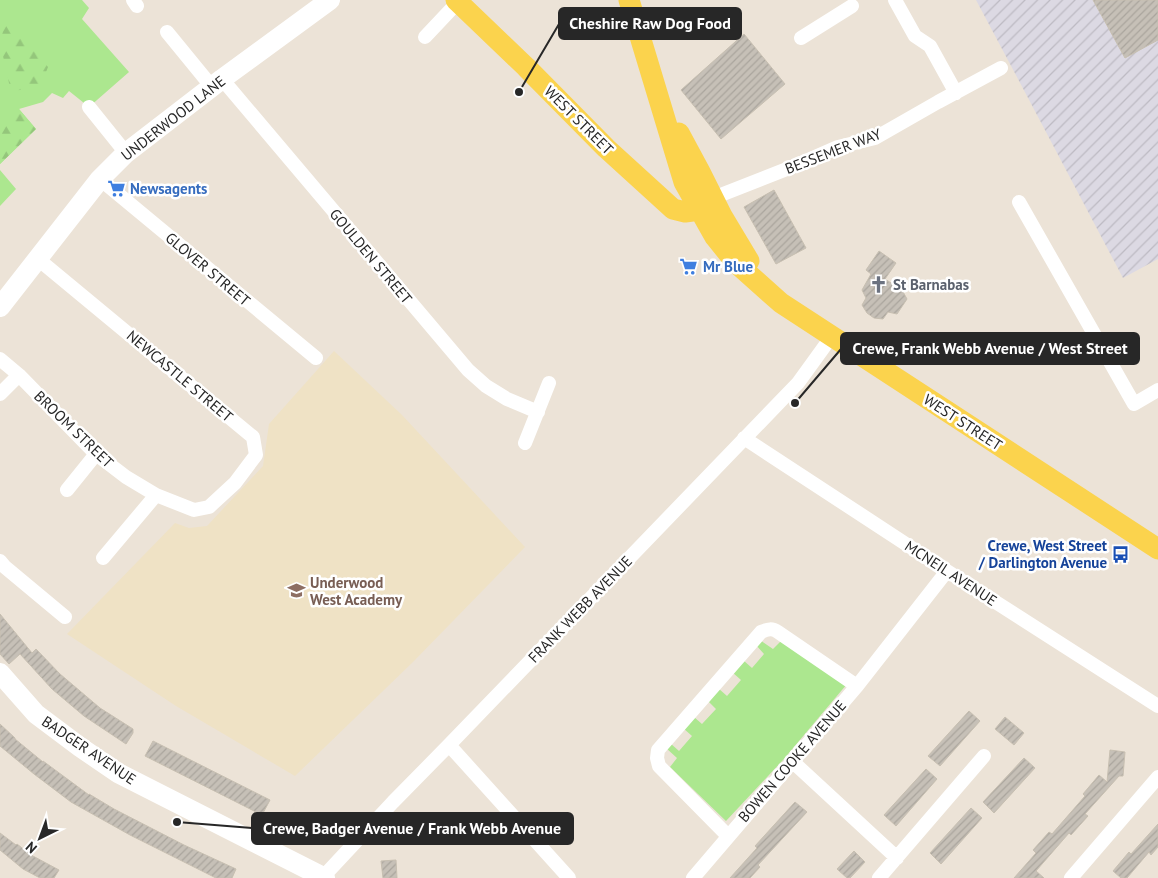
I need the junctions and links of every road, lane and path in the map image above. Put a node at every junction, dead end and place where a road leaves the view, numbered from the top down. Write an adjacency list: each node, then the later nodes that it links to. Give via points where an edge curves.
1 (330, 0): 10 (street, UNDERWOOD LANE)
2 (629, 0): 15 (main road, via 658,95)
3 (895, 0): 11 (street, via 915,36 930,46)
4 (457, 1): 7 (street); 14 (main road, WEST STREET)
5 (855, 2): 8 (street)
6 (167, 32): 10 (street, GOULDEN STREET)
7 (425, 37)
8 (801, 38)
9 (1001, 68): 11 (street, BESSEMER WAY)
10 (217, 83): 13 (street, UNDERWOOD LANE); 28 (street, GOULDEN STREET, via 468,370 506,399)
11 (956, 92): 18 (street, BESSEMER WAY, via 875,138 838,147)
12 (89, 107): 13 (street)
13 (126, 153): 16 (street, UNDERWOOD LANE)
14 (637, 177): 15 (main road, WEST STREET, via 662,185); 18 (main road, WEST STREET, via 673,209 685,212)
15 (692, 177): 18 (main road, WEST STREET)
16 (100, 179): 19 (street, UNDERWOOD LANE); 22 (street, GLOVER STREET)
17 (1019, 202): 26 (street, via 1134,404)
18 (706, 204): 21 (main road, WEST STREET, via 715,237 736,263 781,303)
19 (38, 259): 20 (street, UNDERWOOD LANE); 34 (street, NEWCASTLE STREET, via 253,437 256,455 235,483)
20 (0, 307)
21 (832, 336): 29 (street, FRANK WEBB AVENUE, via 798,383); 35 (main road, WEST STREET)
22 (316, 358)
23 (0, 359): 24 (street, BROOM STREET)
24 (19, 375): 27 (street); 31 (street, BROOM STREET)
25 (549, 383): 28 (street)
26 (1158, 390)
27 (0, 394)
28 (538, 412): 30 (street)
29 (744, 438): 38 (street, MCNEIL AVENUE); 43 (street, FRANK WEBB AVENUE)
30 (525, 443)
31 (96, 454): 32 (street); 33 (street, BROOM STREET)
32 (67, 490)
33 (156, 495): 34 (street, BROOM STREET, via 194,510); 36 (street)
34 (208, 507)
35 (1158, 549)
36 (103, 558)
37 (0, 561): 39 (street)
38 (947, 571): 41 (street, BOWEN COOKE AVENUE); 42 (street, MCNEIL AVENUE)
39 (65, 617)
40 (0, 673): 49 (street, BADGER AVENUE, via 36,714 118,773)
41 (857, 686): 45 (street, BOWEN COOKE AVENUE); 47 (street, BOWEN COOKE AVENUE, via 778,632 767,629 658,750 660,766)
42 (1158, 706)
43 (449, 745): 49 (street, FRANK WEBB AVENUE); 50 (street)
44 (984, 756): 48 (street)
45 (792, 761): 47 (street, BOWEN COOKE AVENUE); 48 (street)
46 (1158, 777): 53 (street)
47 (728, 836): 51 (street, BOWEN COOKE AVENUE)
48 (897, 858): 52 (street)
49 (323, 878)
50 (569, 878)
51 (693, 878)
52 (879, 878)
53 (1071, 878)

